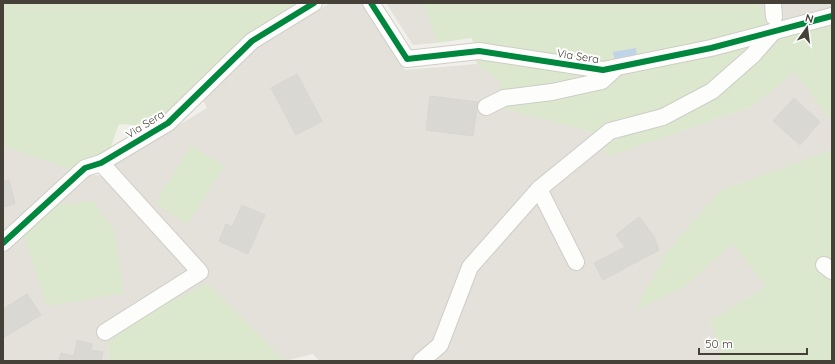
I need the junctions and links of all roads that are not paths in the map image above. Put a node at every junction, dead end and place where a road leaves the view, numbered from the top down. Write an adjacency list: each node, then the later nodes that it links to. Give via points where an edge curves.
1 (314, 3): 7 (street, Via Sera, via 252,41 168,124)
2 (371, 3): 5 (street, Via Sera, via 407,59 479,51 602,70)
3 (774, 17): 4 (street, Via Sera); 5 (street, Via Sera, via 711,48); 8 (street, via 753,55 712,91 663,117 610,131)
4 (831, 18)
5 (617, 67): 6 (street, via 602,81 552,92 504,98)
6 (486, 107)
7 (100, 162): 9 (street, Via Sera, via 85,168); 11 (street, via 200,272)
8 (539, 189): 10 (street); 12 (street, via 470,267 440,345)
9 (3, 243)
10 (576, 262)
11 (105, 332)
12 (421, 361)

